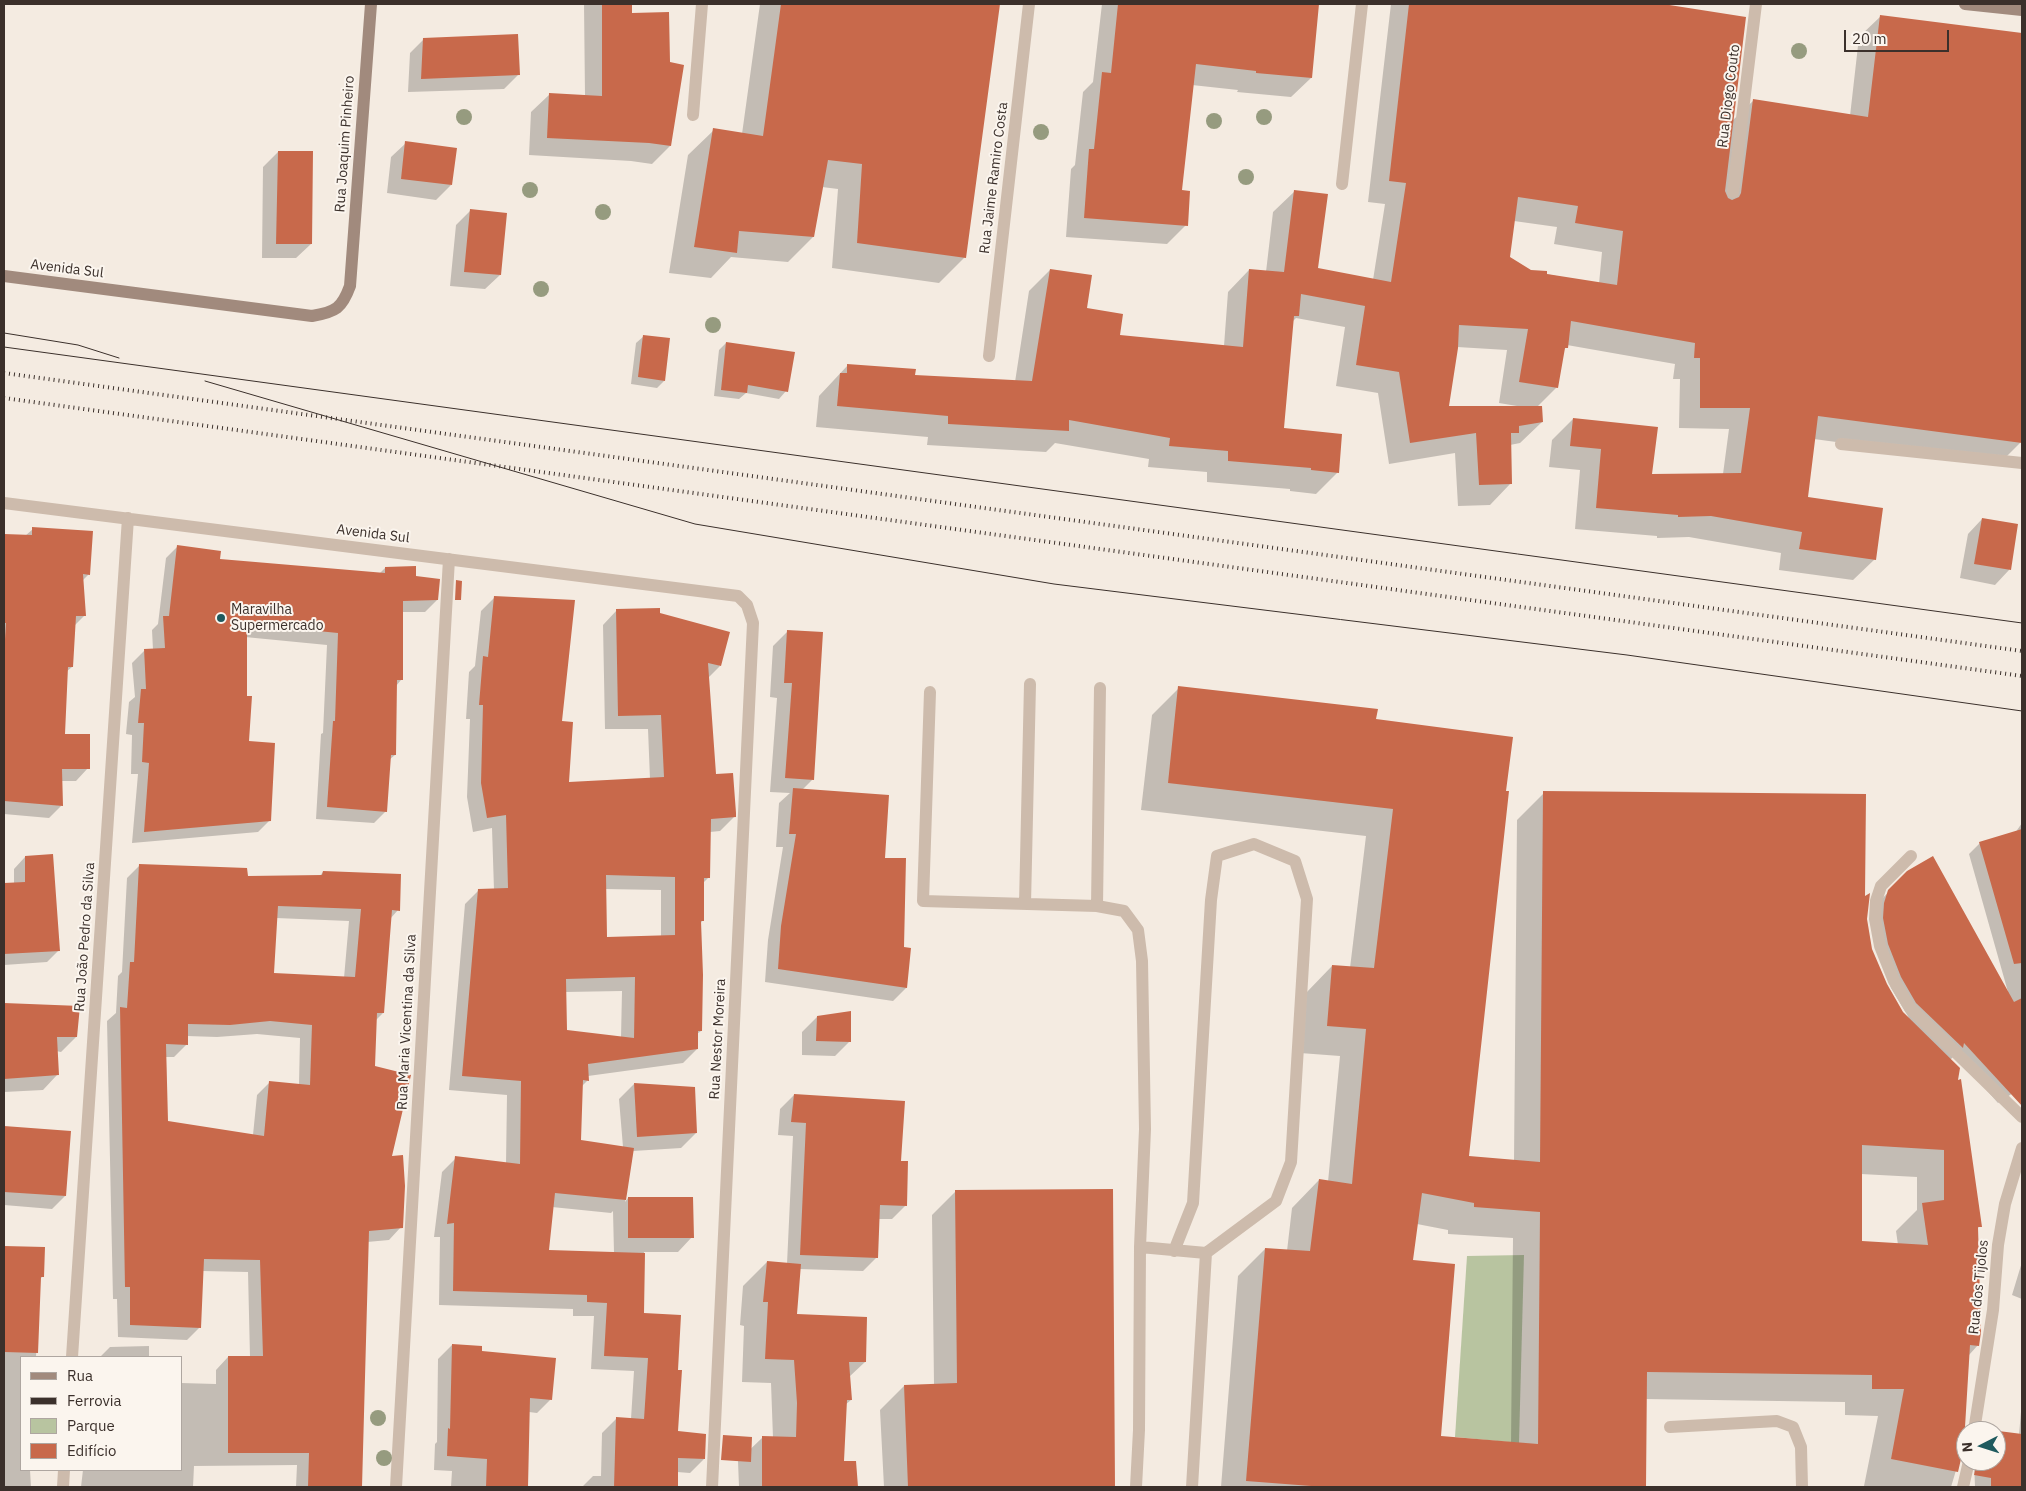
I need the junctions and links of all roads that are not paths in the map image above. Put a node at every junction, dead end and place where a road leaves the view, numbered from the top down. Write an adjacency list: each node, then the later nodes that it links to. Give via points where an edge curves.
1 (371, 4): 12 (street, Rua Joaquim Pinheiro)
2 (702, 4): 8 (street)
3 (1029, 4): 13 (street, Rua Jaime Ramiro Costa)
4 (1362, 4): 9 (street)
5 (1756, 4): 10 (street, Rua Diogo Couto)
6 (1965, 4): 7 (street)
7 (2022, 10)
8 (693, 115)
9 (1342, 184)
10 (1733, 192)
11 (4, 276): 12 (street, Avenida Sul, via 312,316 330,313 344,304)
12 (350, 286)
13 (989, 356)
14 (1841, 444): 15 (street)
15 (2022, 463)
16 (4, 503): 17 (street, Avenida Sul)
17 (128, 518): 18 (street, Avenida Sul); 31 (street, Rua João Pedro da Silva)
18 (449, 559): 19 (street, Avenida Sul); 37 (street, Rua Maria Vicentina da Silva)
19 (738, 596): 38 (street, Rua Nestor Moreira, via 747,606 753,623)
20 (1030, 684): 24 (street)
21 (1100, 688): 25 (street)
22 (930, 692): 24 (street, via 923,901)
23 (1911, 856): 26 (street, via 1881,886 1876,901 1875,919 1880,946 1894,981 1910,1008)
24 (1025, 904): 25 (street)
25 (1097, 906): 28 (street, via 1124,911 1138,930 1142,962 1145,1128)
26 (2022, 1116)
27 (2022, 1148): 32 (street, Rua dos Tijolos, via 2005,1204 1998,1245 1993,1310)
28 (1140, 1247): 29 (street); 39 (street)
29 (1174, 1251): 30 (street); 30 (street, via 1193,1203 1211,900 1217,856 1254,844 1295,861 1307,899 1291,1162 1276,1201)
30 (1206, 1253): 40 (street)
31 (72, 1356)
32 (1976, 1421)
33 (1670, 1427): 41 (street, via 1777,1422 1793,1427 1802,1447)
34 (64, 1471): 36 (street)
35 (1967, 1471): 42 (street)
36 (63, 1487)
37 (396, 1487)
38 (712, 1487)
39 (1136, 1487)
40 (1192, 1487)
41 (1802, 1487)
42 (1963, 1487)

